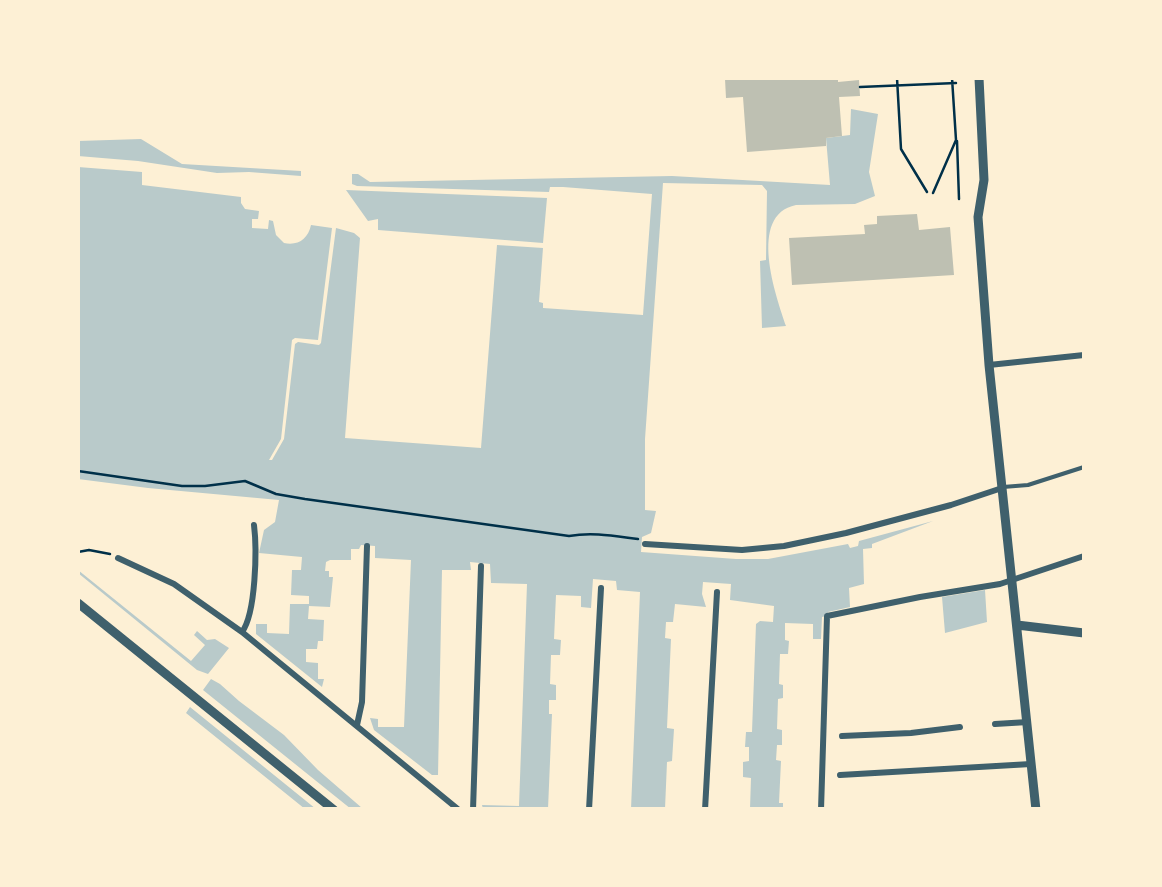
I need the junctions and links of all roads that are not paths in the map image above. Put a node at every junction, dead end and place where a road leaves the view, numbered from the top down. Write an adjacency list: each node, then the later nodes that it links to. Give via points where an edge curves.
1 (979, 78): 3 (street, via 984,189 978,217)
2 (1084, 354): 3 (street)
3 (989, 365): 5 (street)
4 (1084, 467): 5 (lane)
5 (1003, 487): 7 (street, via 784,546 742,550); 12 (street)
6 (254, 524): 17 (street, via 252,610)
7 (642, 541)
8 (367, 546): 21 (street)
9 (1084, 556): 12 (street)
10 (118, 558): 17 (street, via 174,584)
11 (482, 566): 28 (street)
12 (1010, 579): 16 (street); 31 (street, via 827,616)
13 (601, 588): 29 (street)
14 (717, 592): 30 (street)
15 (78, 603): 26 (street)
16 (1017, 625): 18 (street); 19 (street)
17 (242, 632): 21 (street)
18 (1084, 633)
19 (1028, 722): 20 (street); 24 (street)
20 (995, 724)
21 (357, 725): 27 (street)
22 (960, 727): 23 (street)
23 (842, 736)
24 (1032, 764): 25 (street); 32 (street)
25 (840, 776)
26 (334, 810)
27 (459, 810)
28 (474, 810)
29 (589, 810)
30 (705, 810)
31 (821, 810)
32 (1036, 810)

